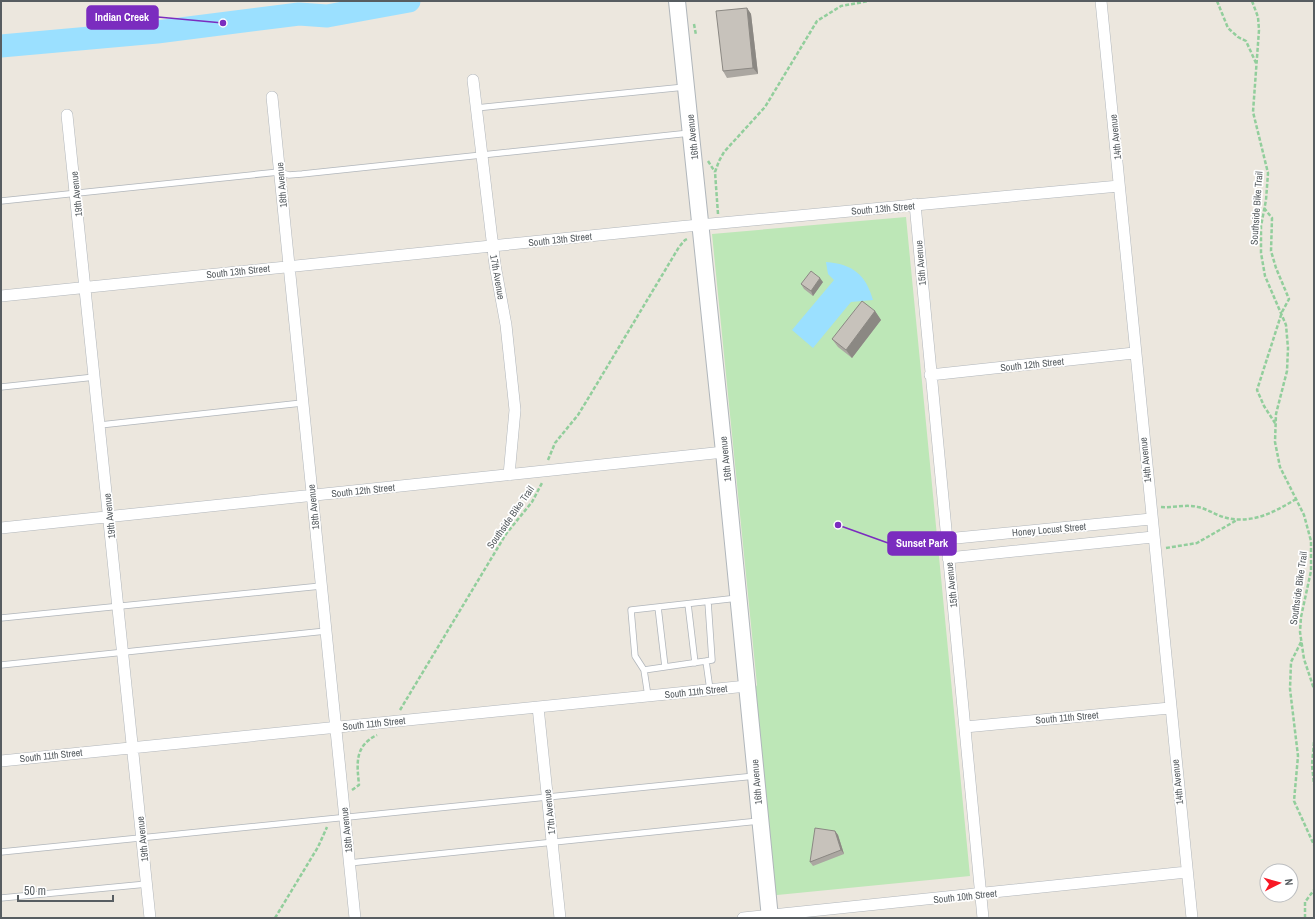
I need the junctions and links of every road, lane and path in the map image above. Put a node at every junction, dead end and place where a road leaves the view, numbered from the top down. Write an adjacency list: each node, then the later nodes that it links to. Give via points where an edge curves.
1 (677, 1): 8 (street, 16th Avenue)
2 (869, 1): 18 (path, via 841,6 817,21 765,107 724,152 715,172)
3 (1101, 1): 15 (street, 14th Avenue)
4 (1216, 1): 6 (path, via 1228,28 1246,41)
5 (1252, 1): 6 (path, Southside Bike Trail, via 1258,17 1259,30)
6 (1256, 63): 20 (path, Southside Bike Trail, via 1253,112 1268,173)
7 (473, 80): 10 (street, 17th Avenue)
8 (686, 86): 10 (lane); 12 (street, 16th Avenue)
9 (272, 97): 14 (street, 18th Avenue)
10 (476, 108): 13 (street, 17th Avenue)
11 (67, 114): 16 (street, 19th Avenue)
12 (691, 132): 13 (lane); 21 (street, 16th Avenue)
13 (482, 154): 14 (lane, via 288,175); 23 (street, 17th Avenue)
14 (279, 172): 16 (lane); 24 (street, 18th Avenue)
15 (1120, 186): 19 (street, South 13th Street); 28 (street, 14th Avenue)
16 (76, 193): 17 (lane); 25 (street, 19th Avenue)
17 (1, 201)
18 (717, 204)
19 (914, 204): 21 (street, South 13th Street); 29 (street, 15th Avenue)
20 (1264, 208): 27 (path, Southside Bike Trail, via 1260,239 1262,264); 27 (path, via 1272,218 1271,251 1289,299)
21 (701, 225): 23 (street, South 13th Street); 35 (street, 16th Avenue)
22 (685, 240): 36 (path, Southside Bike Trail, via 589,397 555,443)
23 (492, 246): 24 (street, South 13th Street); 37 (street, 17th Avenue, via 506,325 514,410)
24 (288, 266): 25 (street, South 13th Street); 32 (street, 18th Avenue)
25 (86, 287): 26 (street, South 13th Street); 30 (street, 19th Avenue)
26 (1, 296)
27 (1282, 312): 33 (path, Southside Bike Trail, via 1288,360); 33 (path, via 1257,390)
28 (1134, 353): 29 (street, South 12th Street); 40 (street, 14th Avenue)
29 (930, 375): 46 (street, 15th Avenue)
30 (95, 377): 31 (lane); 34 (street, 19th Avenue)
31 (1, 387)
32 (302, 403): 34 (lane); 38 (street, 18th Avenue)
33 (1275, 423): 39 (path, Southside Bike Trail, via 1275,442 1280,467)
34 (100, 425): 41 (street, 19th Avenue)
35 (724, 452): 36 (street, South 12th Street); 50 (street, 16th Avenue)
36 (545, 471): 37 (street, South 12th Street); 70 (path, Southside Bike Trail, via 538,493 506,534)
37 (509, 475): 38 (street, South 12th Street)
38 (312, 496): 41 (street, South 12th Street); 49 (street, 18th Avenue)
39 (1296, 500): 43 (path, via 1258,518); 57 (path, Southside Bike Trail, via 1309,528 1312,556 1301,617)
40 (1150, 507): 42 (street, 14th Avenue); 43 (path, via 1192,506)
41 (109, 516): 44 (street, South 12th Street); 53 (street, 19th Avenue)
42 (1151, 519): 45 (street, 14th Avenue); 46 (street, Honey Locust Street)
43 (1237, 520): 47 (path, via 1197,543)
44 (1, 528)
45 (1153, 537): 47 (street, 14th Avenue); 48 (street, Honey Locust Street)
46 (946, 539): 48 (street, 15th Avenue)
47 (1154, 550): 69 (street, 14th Avenue)
48 (948, 558): 72 (street, 15th Avenue)
49 (321, 586): 53 (lane); 56 (street, 18th Avenue)
50 (738, 598): 51 (lane); 64 (street, 16th Avenue)
51 (708, 602): 52 (lane); 59 (lane)
52 (688, 604): 54 (lane); 60 (lane)
53 (118, 606): 55 (lane); 58 (street, 19th Avenue)
54 (658, 607): 62 (lane); 63 (lane, via 631,610 635,656)
55 (1, 618)
56 (326, 631): 58 (lane); 71 (street, 18th Avenue)
57 (1301, 641): 65 (path, Southside Bike Trail); 83 (path, via 1291,662 1293,731 1298,756 1294,801)
58 (123, 652): 61 (lane); 74 (street, 19th Avenue)
59 (709, 661): 60 (lane); 66 (lane)
60 (695, 663): 62 (lane)
61 (1, 664)
62 (665, 667): 63 (lane)
63 (644, 670): 67 (lane)
64 (747, 686): 66 (street, South 11th Street); 76 (street, 16th Avenue)
65 (1314, 689)
66 (710, 690): 67 (street, South 11th Street)
67 (648, 696): 68 (street, South 11th Street)
68 (538, 707): 70 (street, South 11th Street); 78 (street, 17th Avenue)
69 (1170, 708): 72 (street, South 11th Street); 86 (street, 14th Avenue)
70 (393, 721): 71 (street, South 11th Street)
71 (336, 727): 74 (street, South 11th Street); 79 (street, 18th Avenue)
72 (965, 727): 89 (street, 15th Avenue)
73 (1314, 742): 77 (path)
74 (133, 747): 75 (street, South 11th Street); 81 (street, 19th Avenue)
75 (1, 761)
76 (756, 776): 78 (lane); 80 (street, 16th Avenue)
77 (1314, 784)
78 (548, 796): 79 (lane); 82 (street, 17th Avenue)
79 (345, 818): 81 (lane); 85 (street, 18th Avenue)
80 (760, 821): 82 (lane); 91 (street, 16th Avenue)
81 (142, 838): 84 (lane); 87 (street, 19th Avenue)
82 (552, 842): 85 (lane); 94 (street, 17th Avenue)
83 (1314, 845)
84 (1, 852)
85 (349, 863): 93 (street, 18th Avenue)
86 (1187, 872): 89 (street, South 10th Street); 97 (street, 14th Avenue)
87 (147, 884): 90 (lane); 92 (street, 19th Avenue)
88 (1314, 890): 98 (path, via 1305,902)
89 (981, 894): 91 (street, South 10th Street); 96 (street, 15th Avenue)
90 (1, 898)
91 (770, 917): 95 (street, South 10th Street)
92 (150, 918)
93 (355, 918)
94 (560, 918)
95 (743, 918)
96 (983, 918)
97 (1192, 918)
98 (1305, 918)

